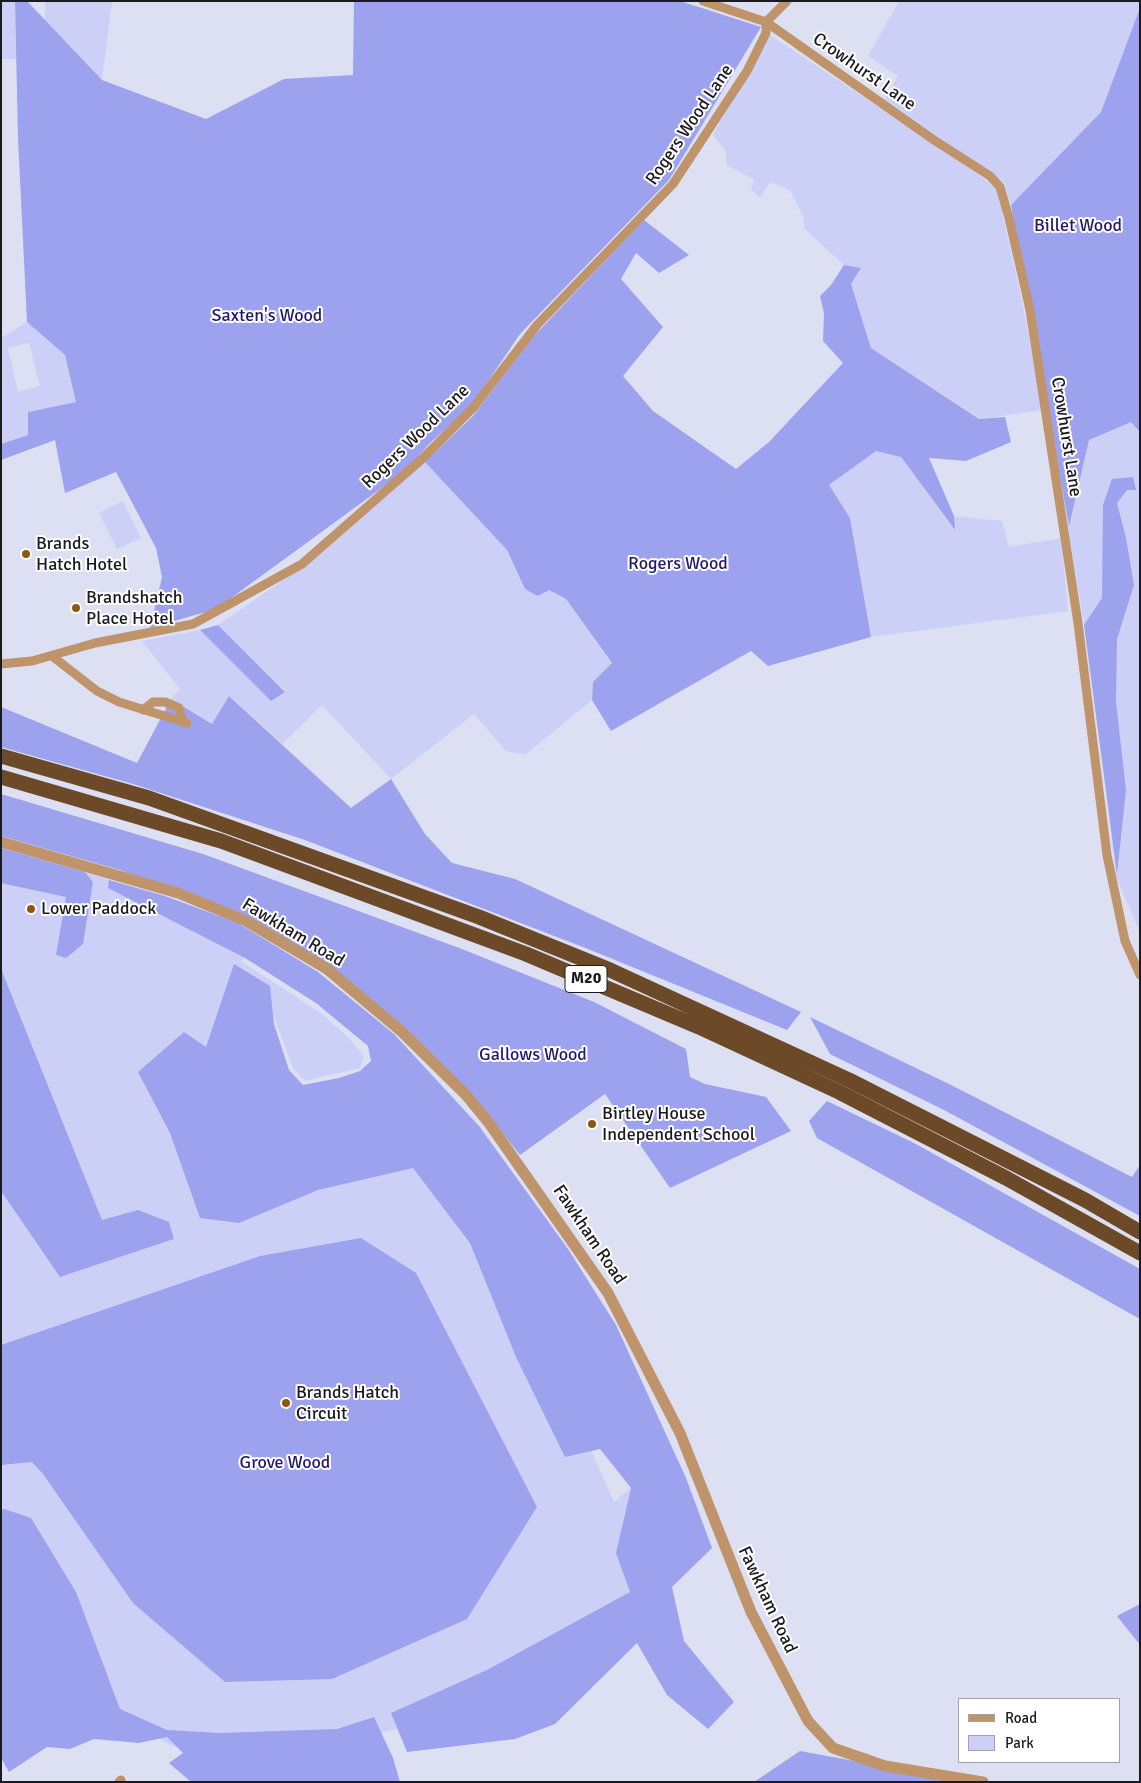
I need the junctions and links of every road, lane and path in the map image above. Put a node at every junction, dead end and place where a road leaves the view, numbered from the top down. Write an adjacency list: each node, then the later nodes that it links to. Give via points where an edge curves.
1 (703, 1): 3 (street, Crowhurst Lane)
2 (787, 1): 3 (street)
3 (766, 22): 4 (street, Rogers Wood Lane, via 766,33 747,72 673,184 537,325 473,408 422,459 302,564 238,601 193,624); 12 (street, Crowhurst Lane, via 984,172 1000,187 1030,310 1078,623 1108,855 1125,941)
4 (73, 650): 5 (street, Rogers Wood Lane); 7 (street)
5 (52, 656): 6 (street, Rogers Wood Lane); 7 (street)
6 (1, 664)
7 (67, 668): 8 (street, via 97,691)
8 (143, 710): 8 (street, via 153,702 165,702 179,708 185,722)
9 (1, 756): 13 (highway, M20, via 149,798 479,917 610,970 849,1080 1085,1200)
10 (1, 777): 14 (highway, M20, via 221,841 543,961 700,1027 839,1092 1006,1178)
11 (1, 842): 15 (street, Fawkham Road, via 178,893 246,921 326,970 401,1031 466,1095 489,1123 608,1293 680,1433 751,1612 808,1721 833,1748 885,1766)
12 (1140, 975)
13 (1140, 1232)
14 (1140, 1253)
15 (983, 1782)

